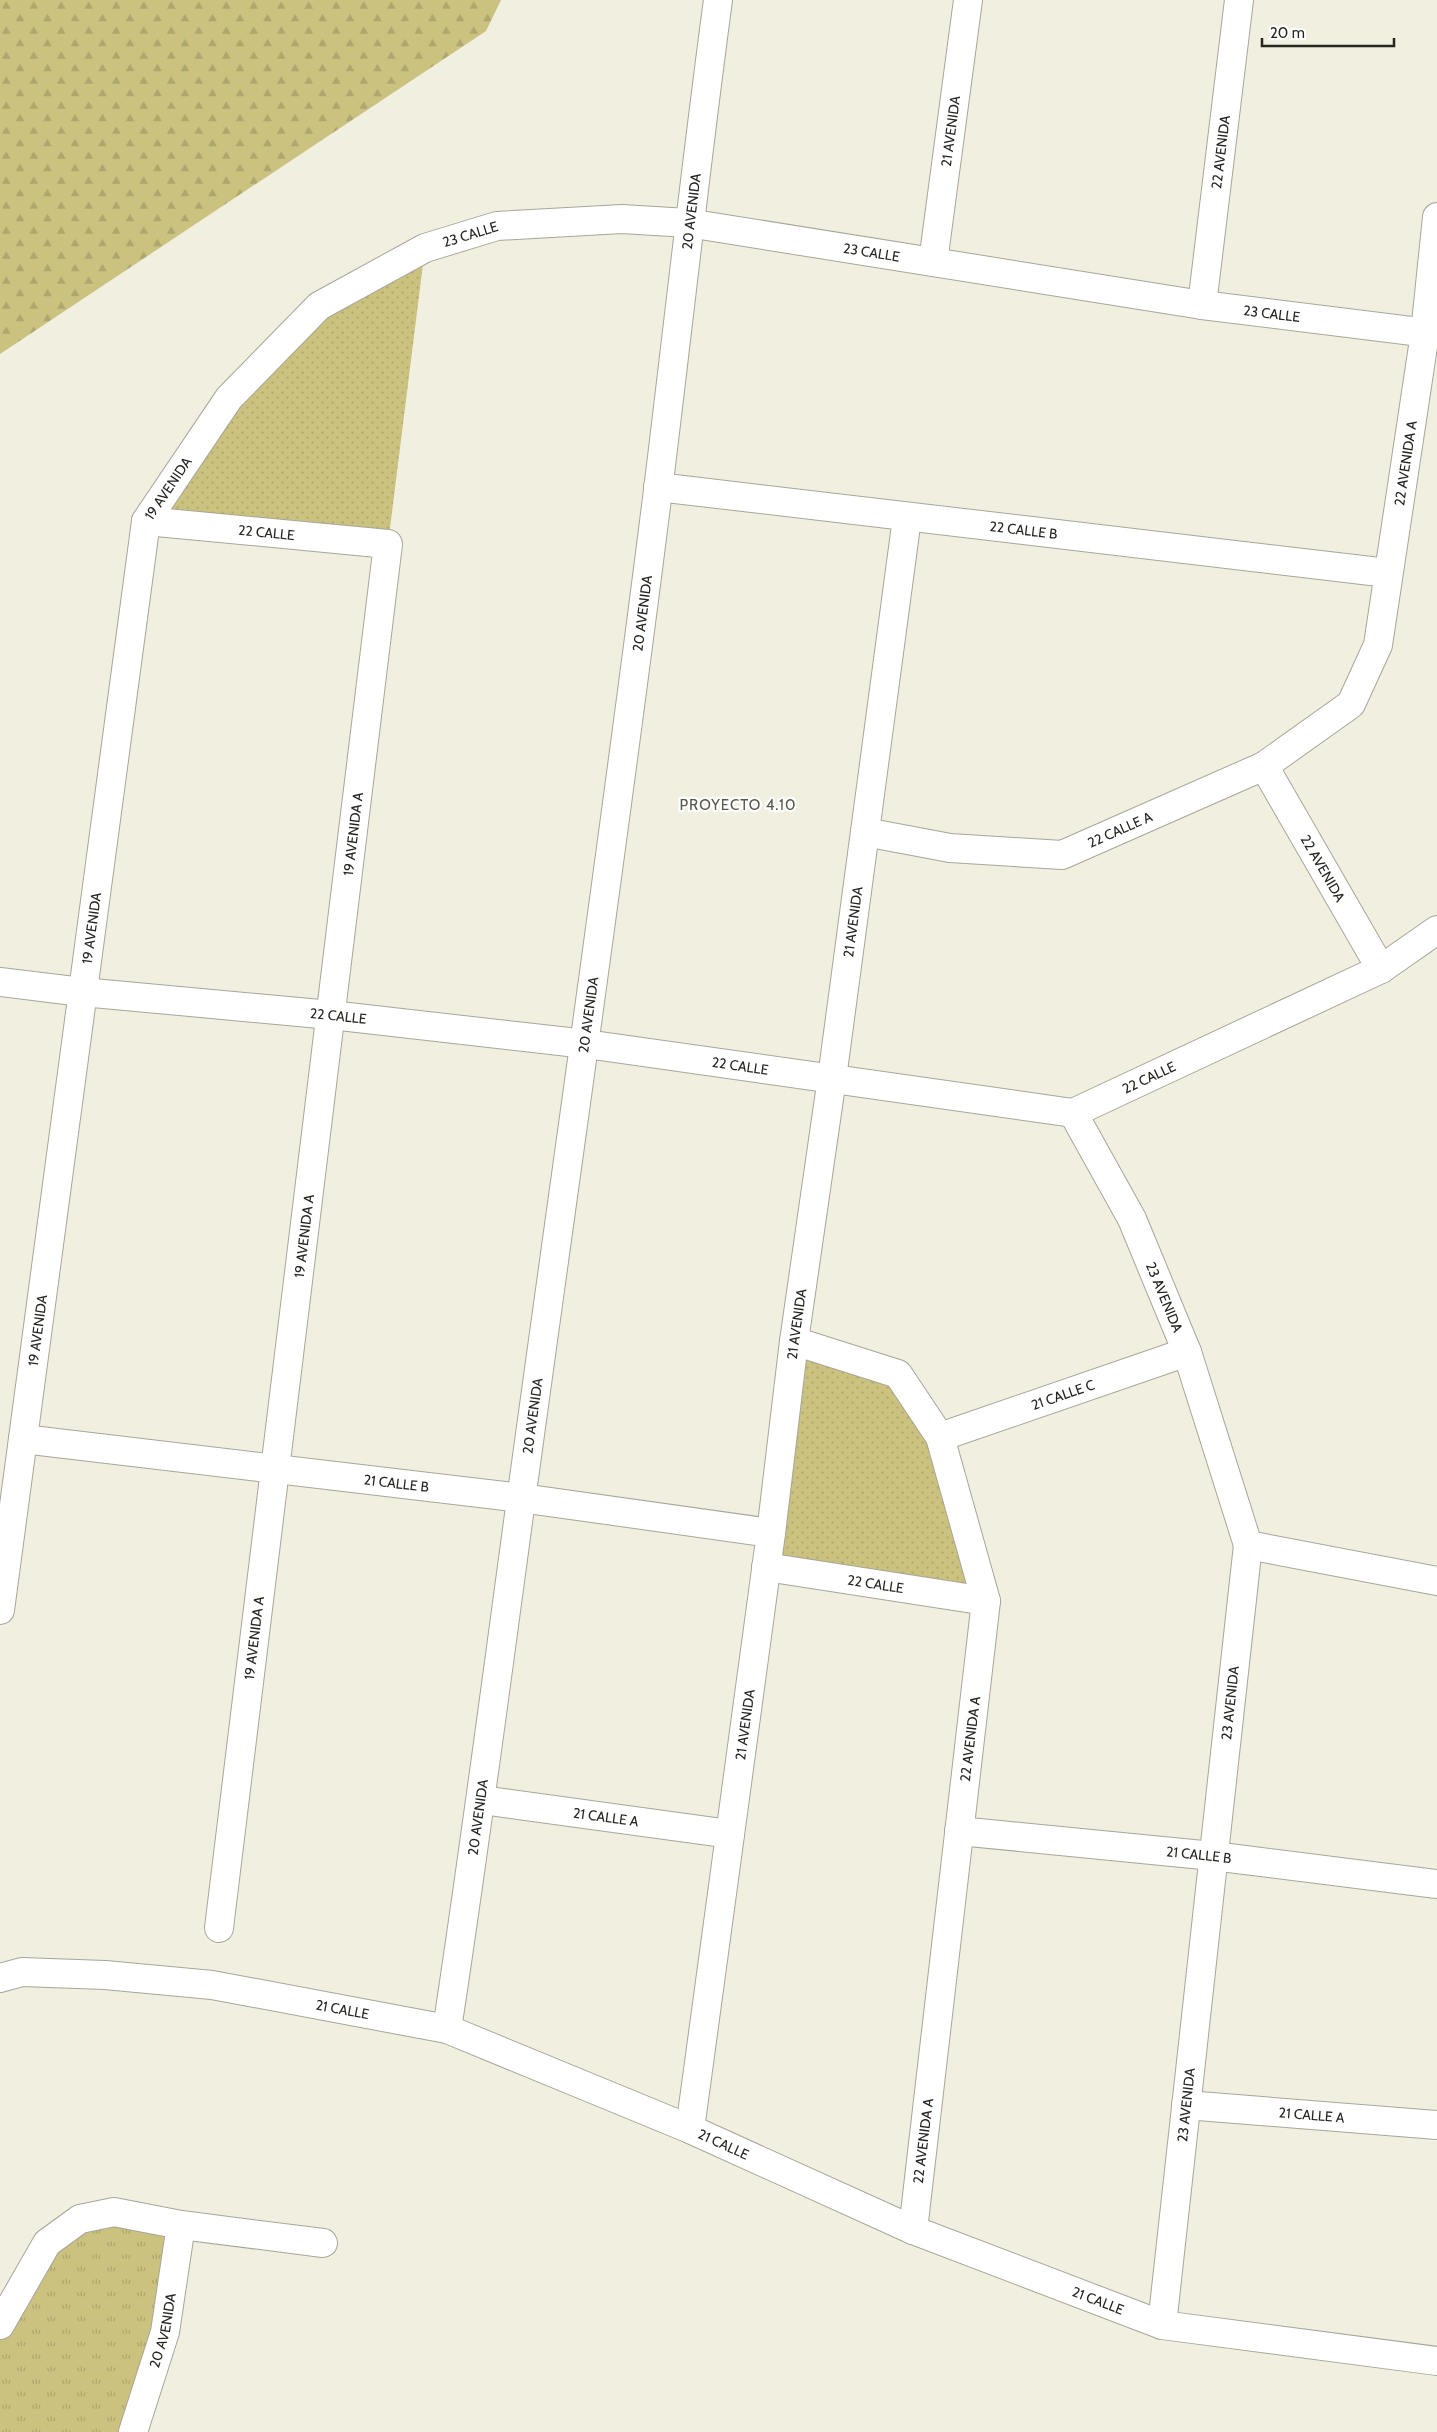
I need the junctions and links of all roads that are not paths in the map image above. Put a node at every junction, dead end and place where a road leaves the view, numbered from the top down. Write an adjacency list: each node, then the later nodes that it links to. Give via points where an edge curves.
1 (718, 0): 5 (street, 20 AVENIDA)
2 (968, 0): 6 (street, 21 AVENIDA)
3 (1239, 0): 7 (street, 22 AVENIDA)
4 (1437, 217): 9 (street, 22 AVENIDA A)
5 (688, 224): 6 (street, 23 CALLE); 8 (street, 23 CALLE, via 622,219 496,226 424,248); 10 (street, 20 AVENIDA)
6 (932, 262): 7 (street, 23 CALLE)
7 (1202, 305): 9 (street, 23 CALLE)
8 (319, 306): 12 (street, 19 AVENIDA, via 229,398)
9 (1431, 333): 14 (street, 22 AVENIDA A)
10 (658, 487): 11 (street, 22 CALLE B); 23 (street, 20 AVENIDA)
11 (907, 518): 14 (street, 22 CALLE B); 17 (street, 21 AVENIDA)
12 (146, 521): 13 (street, 22 CALLE); 21 (street, 19 AVENIDA)
13 (388, 544): 22 (street, 19 AVENIDA A)
14 (1388, 573): 15 (street, 22 AVENIDA A, via 1378,645)
15 (1351, 704): 16 (street, 22 CALLE A)
16 (1264, 766): 17 (street, 22 CALLE A, via 1062,855 950,848); 19 (street, 22 AVENIDA)
17 (864, 832): 24 (street, 21 AVENIDA)
18 (1437, 930): 19 (street, 22 CALLE)
19 (1381, 969): 25 (street, 22 CALLE)
20 (0, 982): 21 (street, 22 CALLE)
21 (82, 992): 22 (street, 22 CALLE); 29 (street, 19 AVENIDA)
22 (331, 1015): 23 (street, 22 CALLE); 30 (street, 19 AVENIDA A)
23 (586, 1044): 24 (street, 22 CALLE); 31 (street, 20 AVENIDA)
24 (832, 1078): 25 (street, 22 CALLE); 26 (street, 21 AVENIDA)
25 (1073, 1114): 27 (street, 23 AVENIDA, via 1132,1219)
26 (794, 1341): 28 (street, 22 AVENIDA A, via 898,1374); 32 (street, 21 AVENIDA)
27 (1186, 1352): 28 (street, 21 CALLE C); 33 (street, 23 AVENIDA)
28 (940, 1437): 36 (street, 22 AVENIDA A)
29 (23, 1439): 30 (street, 21 CALLE B); 37 (street, 19 AVENIDA)
30 (275, 1468): 31 (street, 21 CALLE B); 43 (street, 19 AVENIDA A)
31 (521, 1498): 32 (street, 21 CALLE B); 38 (street, 20 AVENIDA)
32 (771, 1533): 34 (street, 21 AVENIDA)
33 (1248, 1545): 35 (street); 41 (street, 23 AVENIDA)
34 (766, 1567): 36 (street, 22 CALLE); 40 (street, 21 AVENIDA)
35 (1437, 1581)
36 (986, 1601): 39 (street, 22 AVENIDA A)
37 (0, 1610)
38 (482, 1800): 40 (street, 21 CALLE A); 45 (street, 20 AVENIDA)
39 (959, 1831): 41 (street, 21 CALLE B); 50 (street, 22 AVENIDA A)
40 (730, 1834): 48 (street, 21 AVENIDA)
41 (1213, 1856): 42 (street, 21 CALLE B); 46 (street, 23 AVENIDA)
42 (1437, 1884)
43 (218, 1928)
44 (0, 1978): 45 (street, 21 CALLE, via 22,1972 105,1975 212,1985)
45 (447, 2029): 48 (street, 21 CALLE)
46 (1186, 2104): 47 (street, 21 CALLE A); 53 (street, 23 AVENIDA)
47 (1437, 2125)
48 (690, 2129): 50 (street, 21 CALLE)
49 (181, 2225): 51 (street); 52 (street, via 114,2212 80,2219 47,2243); 55 (street, 20 AVENIDA, via 165,2332)
50 (913, 2230): 53 (street, 21 CALLE)
51 (323, 2243)
52 (0, 2325)
53 (1162, 2325): 54 (street, 21 CALLE)
54 (1437, 2360)
55 (133, 2432)

